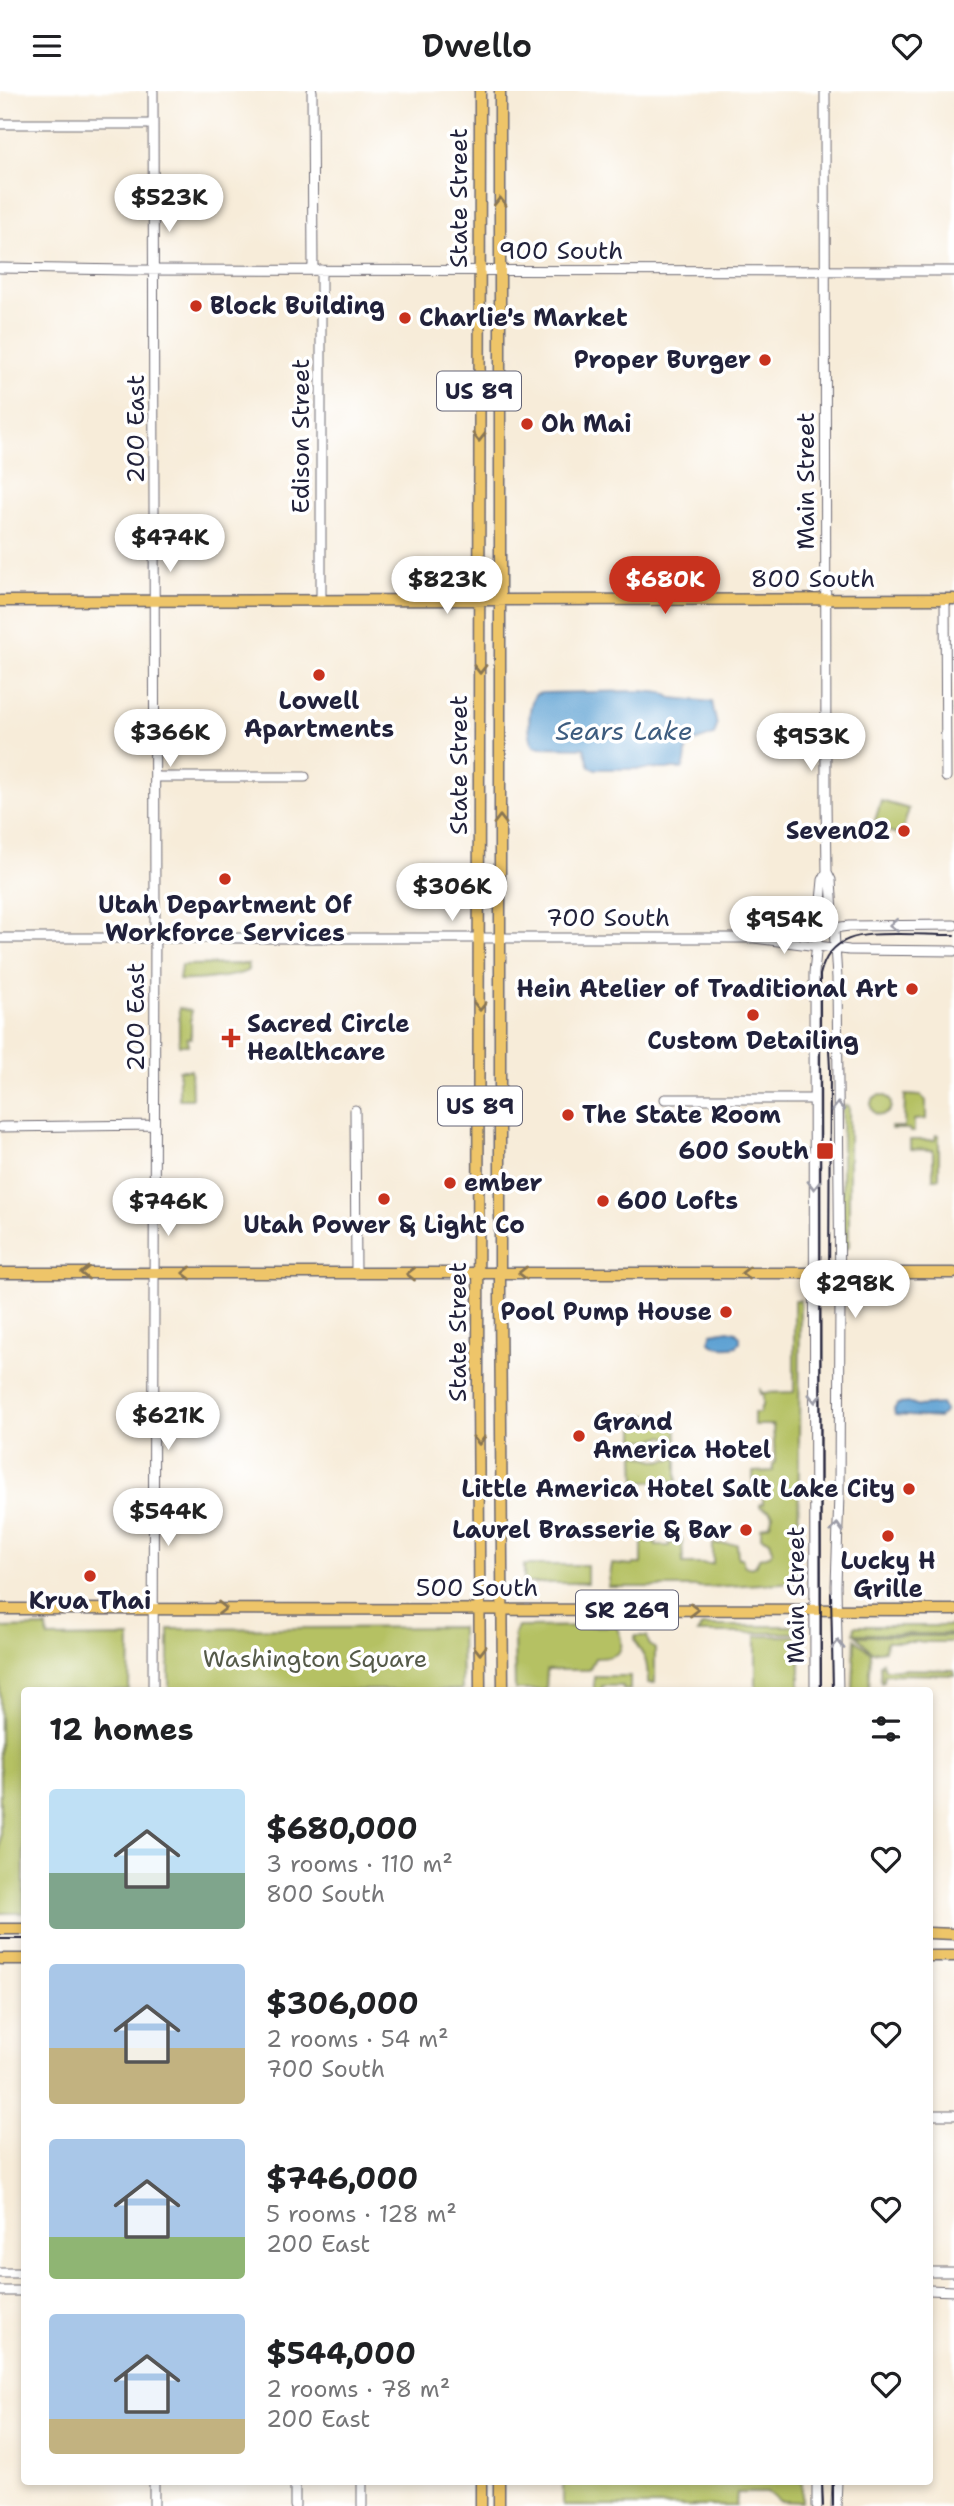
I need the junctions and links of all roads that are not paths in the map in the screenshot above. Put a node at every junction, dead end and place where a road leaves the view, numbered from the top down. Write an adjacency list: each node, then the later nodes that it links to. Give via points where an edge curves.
1 (153, 91): 7 (street, 200 East)
2 (312, 91): 10 (street, Edison Street)
3 (480, 91): 11 (main road, State Street / US 89)
4 (500, 91): 12 (main road, State Street / US 89, one-way to 4)
5 (825, 91): 13 (street, Main Street)
6 (0, 124): 7 (street)
7 (153, 124): 9 (street, 200 East)
8 (0, 268): 9 (street, 900 South)
9 (154, 270): 10 (street, 900 South); 18 (street, 200 East)
10 (317, 270): 11 (street, 900 South); 19 (street, Edison Street)
11 (480, 270): 12 (street, 900 South); 20 (main road, State Street / US 89, one-way to 20)
12 (500, 270): 13 (street, 900 South); 21 (main road, State Street / US 89)
13 (825, 271): 14 (street, 900 South); 16 (street, Main Street)
14 (954, 271)
15 (950, 599): 16 (main road, 800 South); 24 (street)
16 (825, 600): 21 (main road, 800 South); 25 (street, Main Street)
17 (0, 601): 18 (main road, 800 South)
18 (155, 601): 19 (main road, 800 South); 22 (street, 200 East)
19 (321, 601): 20 (main road, 800 South)
20 (480, 601): 21 (main road, 800 South); 32 (main road, State Street / US 89, one-way to 32)
21 (501, 601): 29 (main road, State Street / US 89, one-way to 21)
22 (155, 777): 23 (street); 31 (street, 200 East)
23 (305, 777)
24 (946, 777)
25 (827, 872): 27 (street, Main Street); 28 (street, Main Street)
26 (954, 925): 27 (street, 700 South, one-way to 27)
27 (834, 928): 28 (street, 700 South); 35 (street, Main Street)
28 (818, 930): 33 (street, 700 South); 34 (street, Main Street)
29 (500, 937): 32 (street, 700 South); 33 (street, 700 South); 45 (main road, State Street / US 89)
30 (0, 938): 31 (street, 700 South)
31 (155, 938): 32 (street, 700 South); 40 (street, 200 East)
32 (480, 938): 44 (main road, State Street / US 89, one-way to 44)
33 (754, 938): 34 (street, 700 South)
34 (817, 945): 35 (street, 700 South); 38 (street, Main Street)
35 (834, 948): 36 (street, 700 South); 47 (street, Main Street, one-way to 35)
36 (954, 951)
37 (666, 1099): 38 (street)
38 (814, 1099): 46 (street, Main Street, one-way to 46)
39 (355, 1110): 49 (street)
40 (154, 1125): 41 (street); 43 (street, 200 East)
41 (1, 1127)
42 (0, 1273): 43 (main road, one-way to 42)
43 (153, 1273): 49 (main road, one-way to 43); 50 (street, 200 East)
44 (479, 1273): 45 (main road); 49 (main road, one-way to 49); 52 (main road, State Street / US 89, one-way to 52)
45 (500, 1273): 46 (main road, one-way to 45); 53 (main road, State Street / US 89)
46 (814, 1273): 47 (main road); 54 (street, Main Street, one-way to 54)
47 (839, 1273): 48 (main road); 55 (street, Main Street, one-way to 47)
48 (954, 1273)
49 (356, 1274)
50 (153, 1608): 51 (main road, 500 South); 52 (main road, 500 South, one-way to 52); 57 (street, 200 East)
51 (0, 1609)
52 (480, 1609): 53 (main road, 500 South / SR 269); 58 (main road, State Street / US 89, one-way to 58)
53 (503, 1609): 54 (main road, 500 South / SR 269, one-way to 54); 59 (main road, State Street / US 89)
54 (814, 1611): 55 (main road, 500 South / SR 269); 60 (street, Main Street)
55 (836, 1611): 56 (main road, 500 South / SR 269); 61 (street, Main Street, one-way to 55)
56 (954, 1611)
57 (153, 1687)
58 (481, 1687)
59 (503, 1687)
60 (815, 1687)
61 (838, 1687)
62 (0, 1929): 63 (main road)
63 (21, 1929)
64 (933, 1933): 65 (main road)
65 (954, 1934)
66 (933, 1956): 67 (main road)
67 (954, 1956)
68 (0, 1959): 69 (main road)
69 (21, 1959)
70 (933, 2115): 71 (street)
71 (954, 2115)
72 (933, 2272): 73 (street)
73 (954, 2272)
74 (0, 2273): 75 (street)
75 (21, 2273)
76 (933, 2290): 79 (street)
77 (0, 2291): 78 (street)
78 (21, 2291)
79 (954, 2291)
80 (154, 2485): 87 (street)
81 (295, 2485): 88 (street)
82 (362, 2485): 89 (street)
83 (481, 2485): 90 (main road)
84 (499, 2485): 91 (main road)
85 (817, 2485): 92 (street)
86 (837, 2485): 93 (street)
87 (154, 2506)
88 (295, 2506)
89 (362, 2506)
90 (481, 2506)
91 (499, 2506)
92 (817, 2506)
93 (836, 2506)

